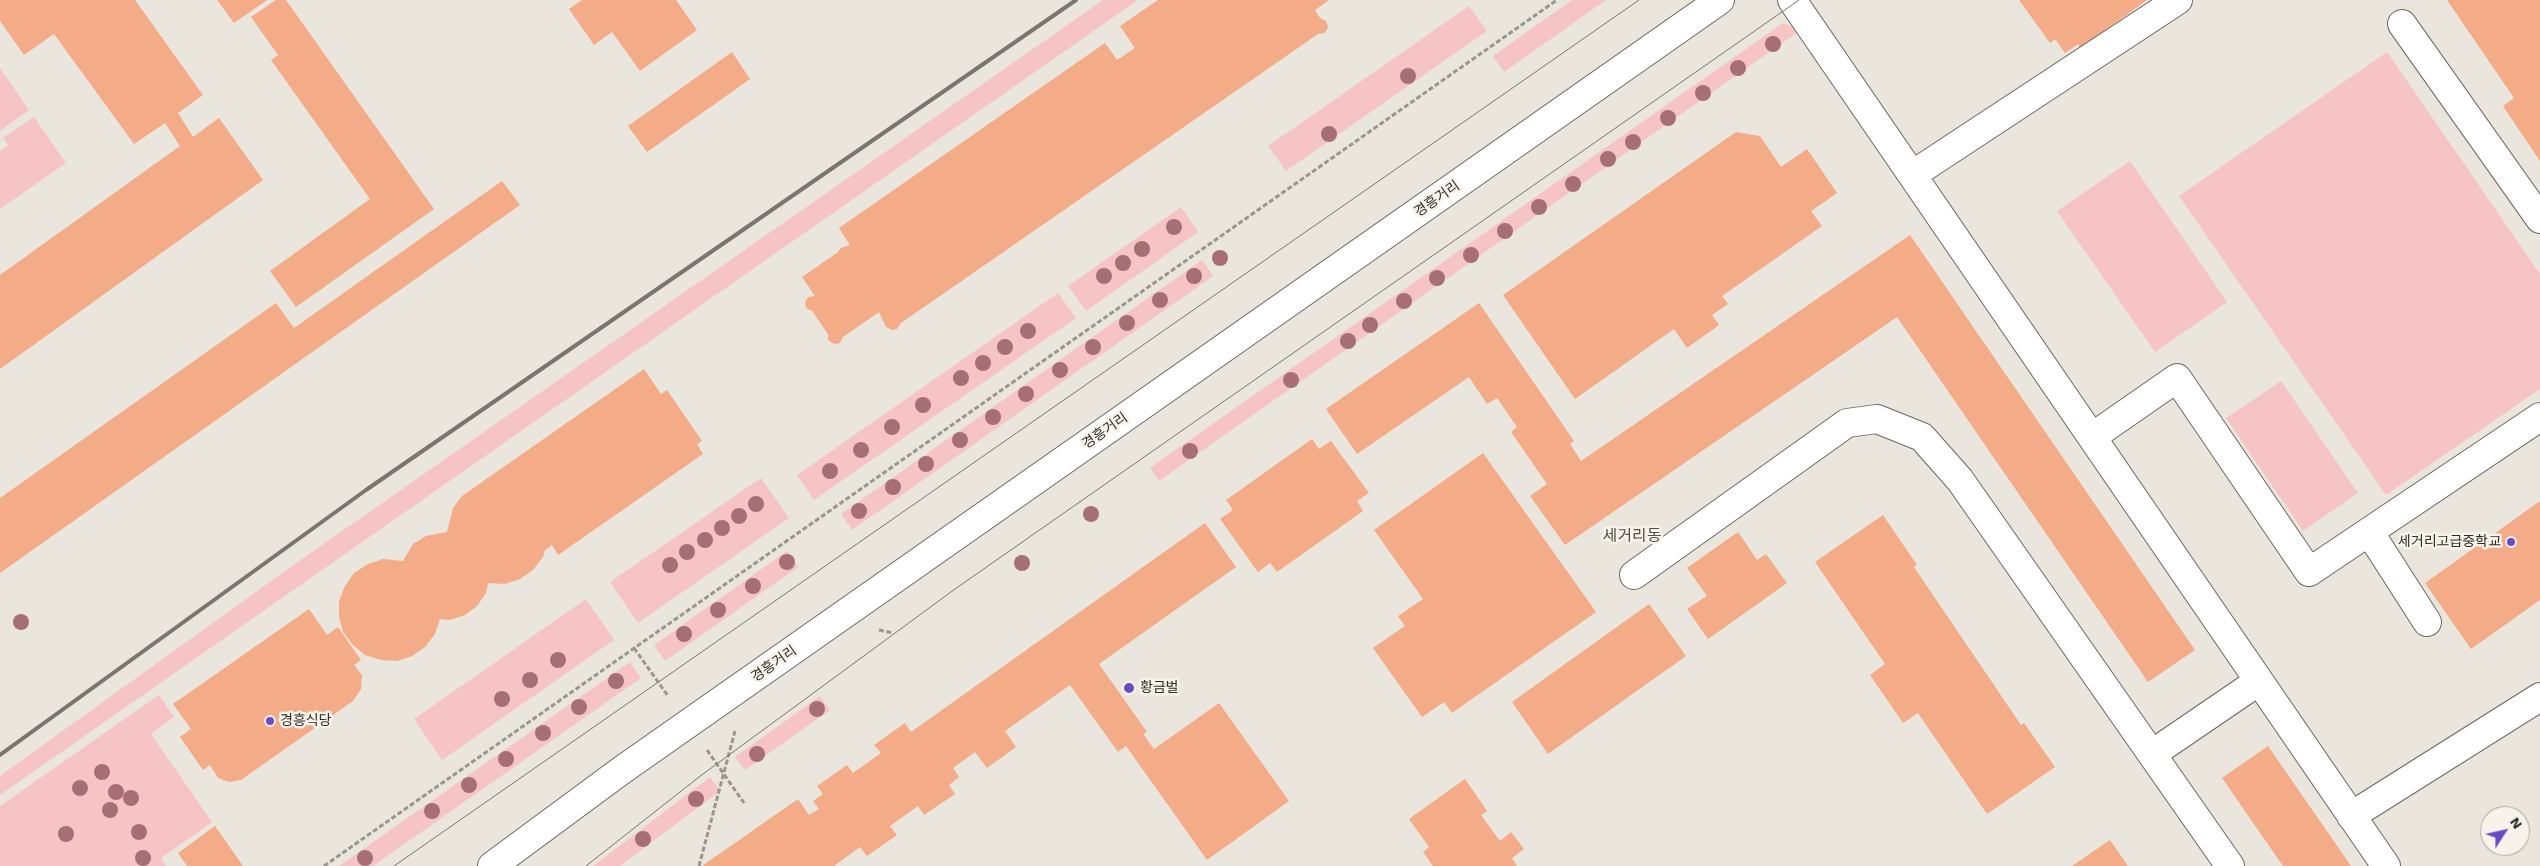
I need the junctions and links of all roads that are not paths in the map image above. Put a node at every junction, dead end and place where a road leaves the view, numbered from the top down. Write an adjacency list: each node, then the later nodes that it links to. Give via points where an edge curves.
1 (1720, 0): 16 (street, 경흥거리, via 622,770)
2 (1792, 0): 5 (street)
3 (2178, 0): 5 (street)
4 (2402, 24): 6 (street)
5 (1912, 175): 8 (street)
6 (2540, 219)
7 (2540, 417): 9 (street)
8 (2092, 437): 9 (street, via 2177,378 2309,572); 12 (street)
9 (2370, 533): 11 (street)
10 (1634, 575): 14 (street, via 1847,423 1877,419 1922,437 1960,480)
11 (2427, 622)
12 (2259, 681): 14 (street); 15 (street)
13 (2540, 697): 15 (street)
14 (2152, 754): 17 (street)
15 (2351, 816): 18 (street)
16 (492, 866)
17 (2230, 866)
18 (2386, 866)

